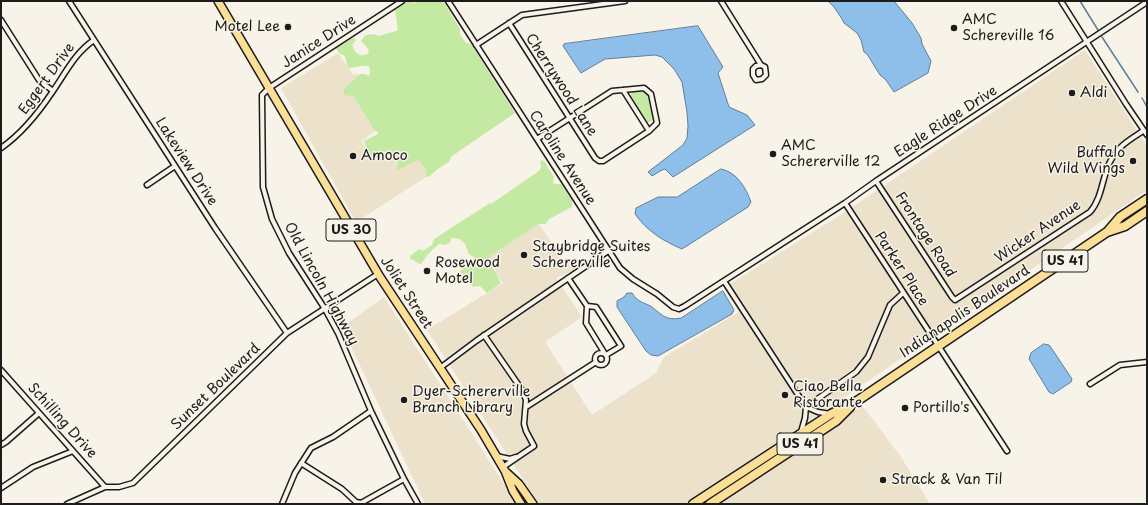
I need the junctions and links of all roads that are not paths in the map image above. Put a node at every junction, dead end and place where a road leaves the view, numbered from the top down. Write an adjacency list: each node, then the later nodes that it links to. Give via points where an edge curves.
1 (69, 1): 12 (street, Lakeview Drive)
2 (218, 1): 16 (main road, Joliet Street / US 30)
3 (402, 1): 16 (street, Janice Drive)
4 (448, 1): 14 (street, Caroline Avenue)
5 (625, 1): 8 (street)
6 (721, 1): 15 (street)
7 (1062, 1): 13 (street)
8 (614, 2): 11 (street, via 529,13)
9 (1147, 2): 13 (street, Eagle Ridge Drive)
10 (1, 20): 18 (street, via 39,80)
11 (508, 23): 14 (street); 19 (street, Cherrywood Lane)
12 (94, 40): 18 (street, Eggert Drive, via 80,50); 25 (street, Lakeview Drive)
13 (1088, 42): 21 (street); 26 (street, Eagle Ridge Drive)
14 (476, 45): 23 (street, Caroline Avenue)
15 (761, 65)
16 (269, 88): 33 (main road, Joliet Street / US 30); 40 (street, Old Lincoln Highway, via 262,95 263,187 272,218 289,253)
17 (623, 90): 19 (street, via 612,91); 20 (street); 20 (street, via 644,88 651,94 657,123)
18 (53, 91): 24 (street, Eggert Drive, via 28,125)
19 (570, 118): 20 (street, Cherrywood Lane, via 599,161 603,161); 23 (street)
20 (649, 131)
21 (1143, 131): 22 (street); 37 (street, Wicker Avenue, via 1121,146 1110,161 1095,206 1090,212)
22 (1147, 135)
23 (537, 140): 32 (street, Caroline Avenue)
24 (2, 146)
25 (175, 166): 27 (street); 41 (street, Lakeview Drive)
26 (876, 181): 29 (street, Eagle Ridge Drive); 37 (street, Frontage Road)
27 (147, 185)
28 (1147, 199): 31 (highway, Indianapolis Boulevard / US 41, via 1120,217)
29 (845, 203): 35 (street, Eagle Ridge Drive); 36 (street, Parker Place)
30 (1147, 211): 31 (highway, Indianapolis Boulevard / US 41, via 1125,226)
31 (1107, 232): 43 (highway, Indianapolis Boulevard / US 41)
32 (608, 251): 34 (street); 39 (street, Caroline Avenue, via 632,279)
33 (378, 274): 40 (street, Sunset Boulevard); 47 (main road, Joliet Street / US 30)
34 (568, 278): 38 (street); 42 (street)
35 (724, 281): 39 (street, Eagle Ridge Drive, via 686,306); 52 (street)
36 (903, 293): 43 (street, Parker Place); 52 (street, via 887,309 863,365)
37 (955, 300)
38 (587, 306): 44 (street, via 586,323); 44 (street, via 596,307 621,346)
39 (675, 308)
40 (325, 309): 41 (street, Sunset Boulevard); 53 (street, Old Lincoln Highway)
41 (287, 333): 65 (street, Sunset Boulevard, via 133,483)
42 (484, 335): 47 (street); 51 (street, via 522,390)
43 (938, 346): 50 (highway, Indianapolis Boulevard / US 41); 59 (street, Parker Place)
44 (606, 355): 45 (street, via 597,354); 45 (street, via 604,364)
45 (596, 362): 51 (street)
46 (1147, 362): 49 (street, via 1120,365)
47 (439, 368): 60 (main road, Joliet Street / US 30)
48 (1, 370): 54 (street, Schilling Drive)
49 (1090, 384)
50 (857, 401): 55 (highway, Indianapolis Boulevard / US 41); 74 (highway, Indianapolis Boulevard / US 41, via 836,421)
51 (526, 407): 61 (street, via 524,424 534,446)
52 (806, 407): 55 (street); 56 (street)
53 (371, 411): 62 (street, via 333,437 311,448); 64 (street, Old Lincoln Highway)
54 (39, 413): 57 (street); 58 (street, Schilling Drive)
55 (831, 414): 56 (highway, Indianapolis Boulevard / US 41)
56 (800, 434): 73 (highway, Indianapolis Boulevard / US 41)
57 (1, 445)
58 (73, 451): 65 (street, Schilling Drive); 66 (street, via 33,467)
59 (1006, 451)
60 (496, 456): 61 (street); 63 (main road, Joliet Street / US 30)
61 (521, 456): 63 (street)
62 (301, 463): 67 (street, via 342,489 356,502); 69 (street)
63 (504, 469): 71 (main road, US 30); 72 (main road, US 30)
64 (404, 479): 67 (street); 70 (street, Old Lincoln Highway)
65 (105, 487): 68 (street, Sunset Boulevard)
66 (1, 488)
67 (362, 503)
68 (67, 504)
69 (282, 504)
70 (418, 504)
71 (521, 504)
72 (533, 504)
73 (693, 504)
74 (710, 504)

